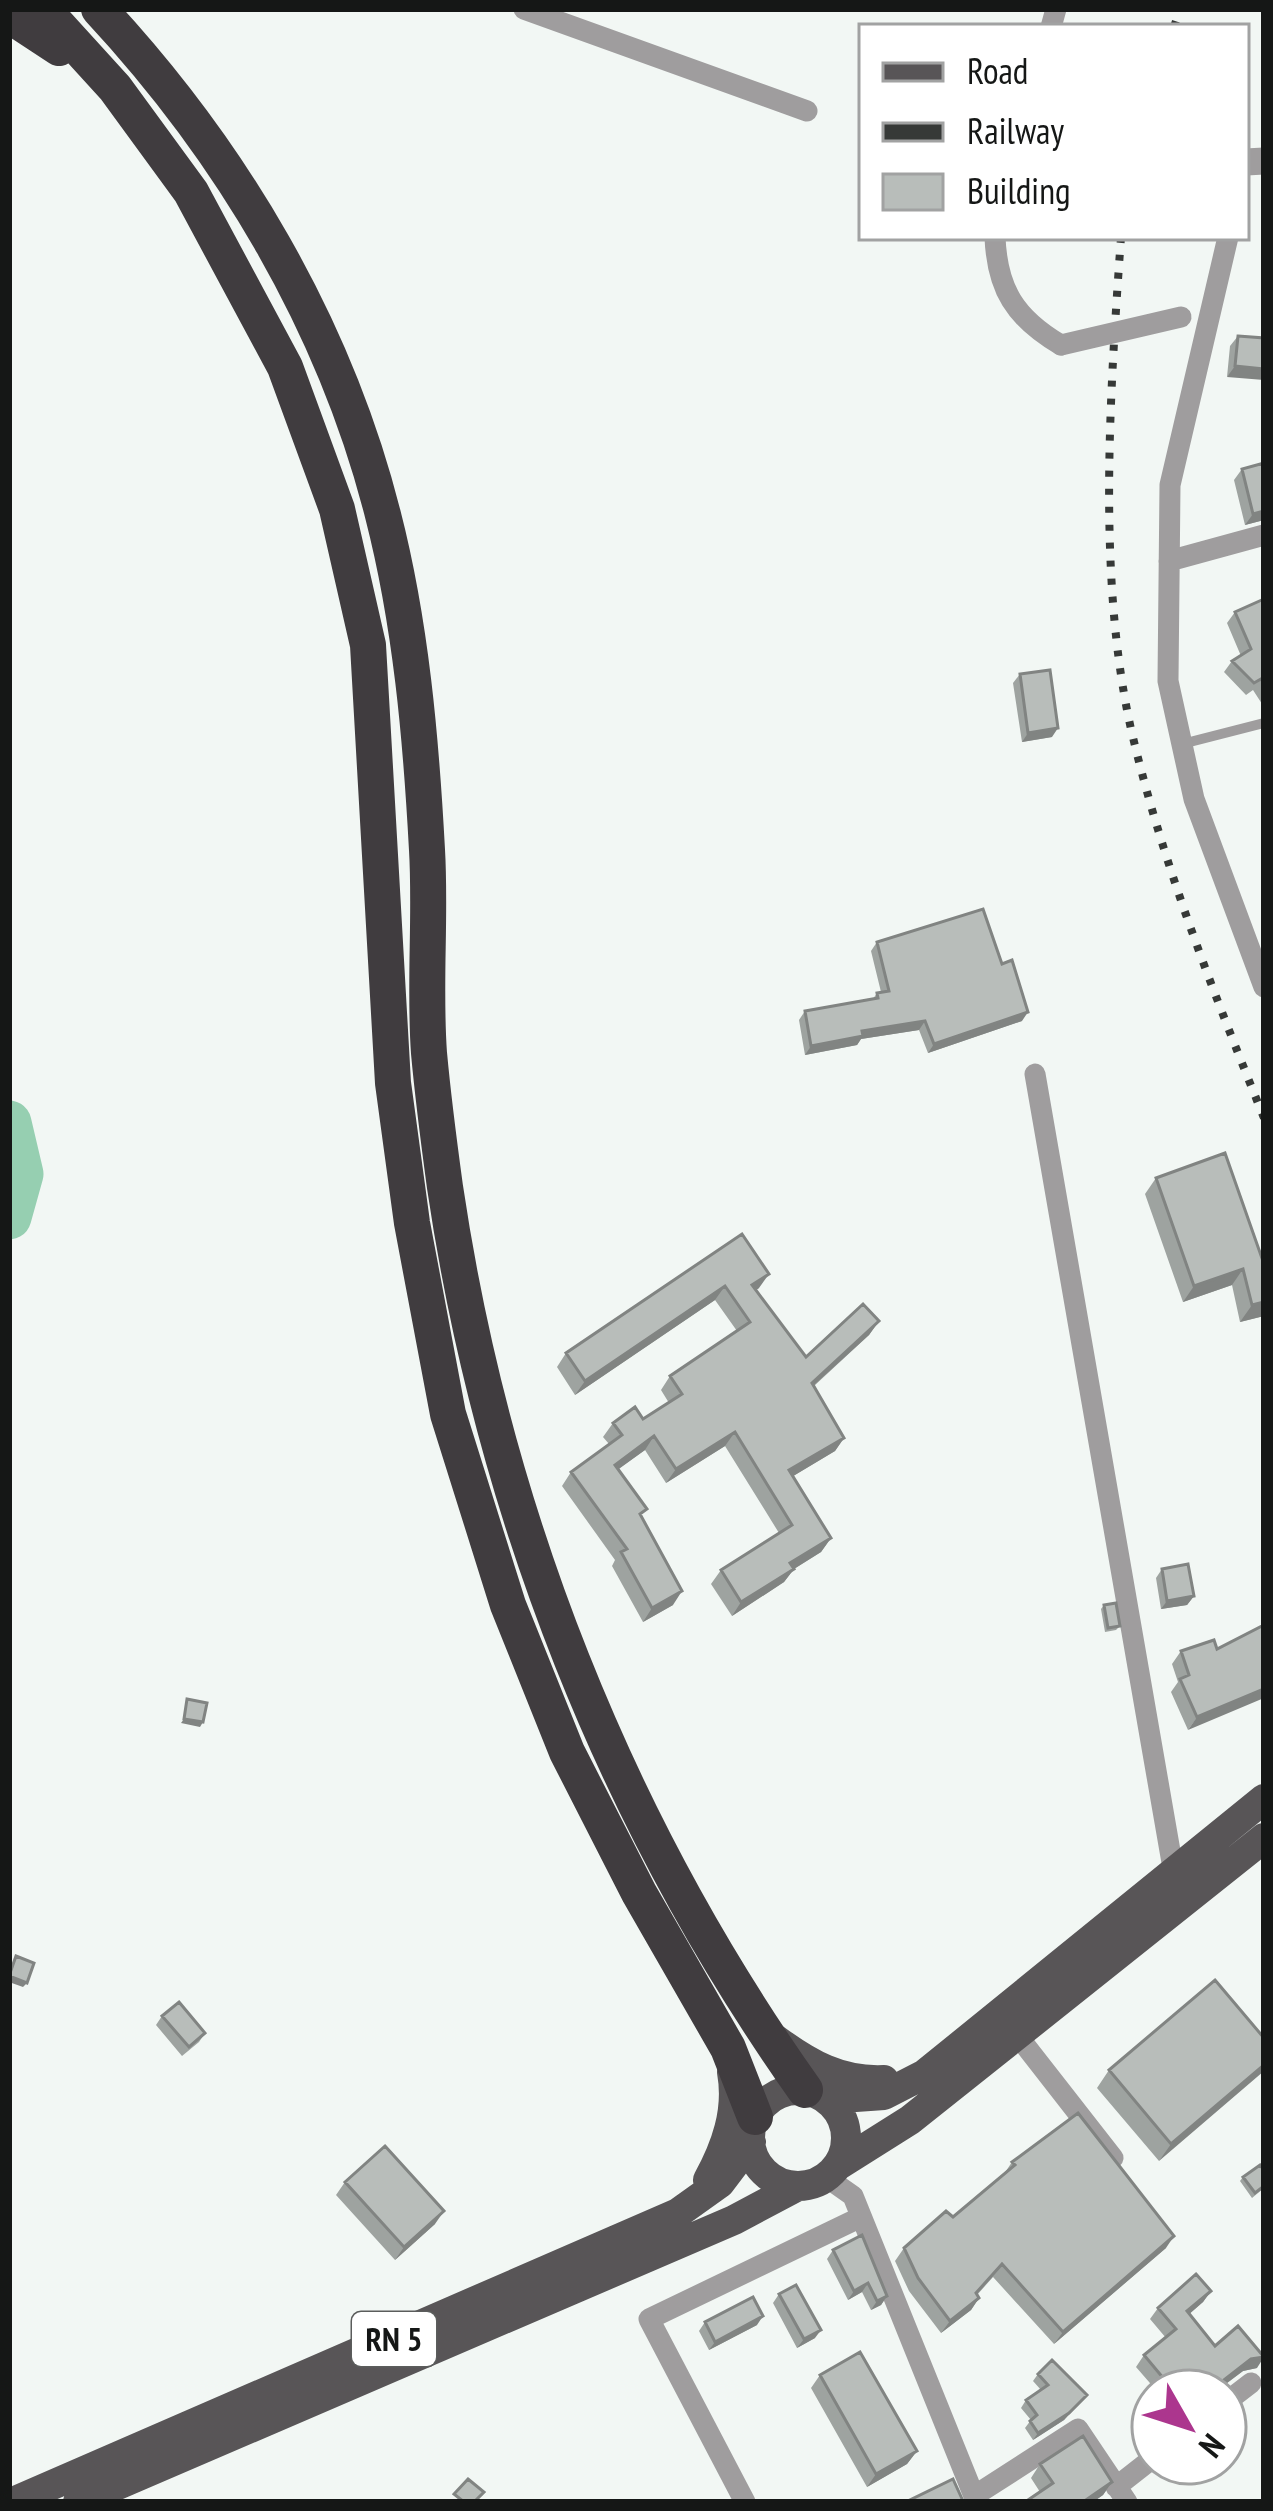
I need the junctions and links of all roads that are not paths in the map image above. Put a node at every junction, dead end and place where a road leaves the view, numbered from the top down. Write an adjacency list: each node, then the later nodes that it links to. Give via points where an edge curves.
1 (43, 9): 7 (highway)
2 (99, 9): 6 (highway)
3 (118, 9): 6 (highway)
4 (524, 9): 8 (street)
5 (9, 15): 7 (highway)
6 (147, 61): 21 (highway, via 301,290 383,515 412,665 428,853 429,1050 445,1186 506,1479 563,1642 643,1823)
7 (115, 88): 23 (highway, via 191,192 285,367 338,508 368,646 393,1083 448,1414 508,1605 567,1753)
8 (807, 111)
9 (994, 240): 11 (street, bridge, via 996,273 1016,309 1061,345)
10 (1227, 240): 11 (street)
11 (1210, 314): 13 (street, via 1170,485)
12 (1264, 536): 13 (street)
13 (1169, 561): 15 (street, via 1168,681)
14 (1264, 723): 15 (lane)
15 (1182, 744): 16 (street, via 1194,799)
16 (1262, 978)
17 (1035, 1074): 20 (street)
18 (1264, 1799): 20 (main road)
19 (1264, 1838): 22 (main road, RN 5)
20 (1174, 1874): 24 (main road)
21 (764, 2031): 24 (main road, via 848,2078); 25 (highway)
22 (1017, 2036): 27 (main road, RN 5, via 899,2128); 28 (street)
23 (728, 2048): 26 (highway); 29 (main road, via 733,2116 724,2150)
24 (925, 2074): 25 (main road, via 884,2095)
25 (816, 2095): 26 (main road, via 781,2093); 27 (main road, via 838,2110 847,2138)
26 (753, 2130): 27 (main road, via 761,2168 784,2184); 29 (main road, RN 5, via 719,2183)
27 (820, 2176): 30 (street, via 853,2196); 33 (main road, RN 5, via 734,2221)
28 (1129, 2179)
29 (678, 2213): 32 (main road, RN 5)
30 (861, 2217): 31 (street, via 974,2496 1078,2429); 34 (street, via 649,2319)
31 (1122, 2494)
32 (13, 2502)
33 (78, 2502)
34 (745, 2502)

